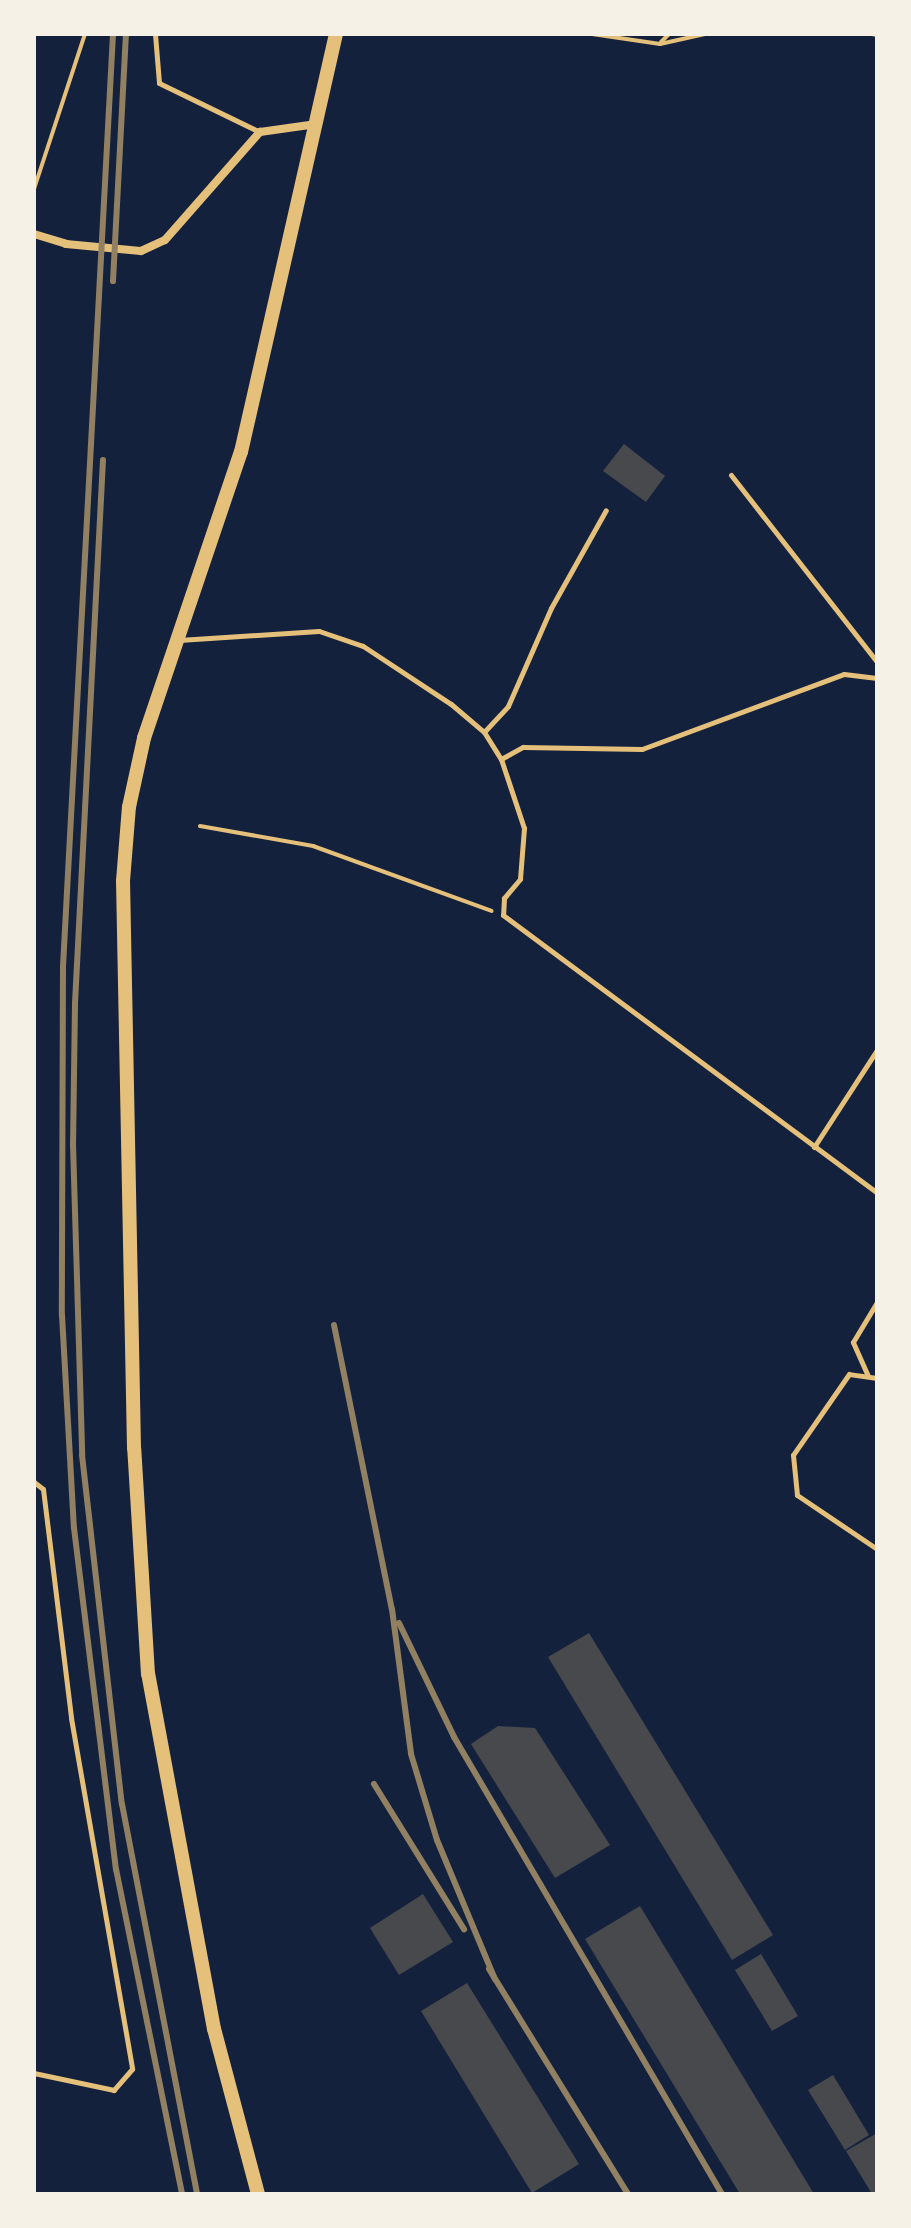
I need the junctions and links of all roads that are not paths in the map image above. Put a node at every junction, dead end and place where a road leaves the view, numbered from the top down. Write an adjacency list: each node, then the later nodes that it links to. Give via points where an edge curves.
1 (155, 34): 4 (lane, via 159,83)
2 (336, 34): 3 (main road)
3 (317, 124): 4 (street); 8 (main road, via 241,452)
4 (260, 132): 5 (street, via 165,240 141,251 66,244)
5 (34, 234)
6 (731, 475): 9 (lane)
7 (606, 510): 11 (lane, via 551,608 508,706)
8 (176, 640): 11 (lane, via 319,631 363,646); 22 (main road, via 144,738 129,807 123,881 134,1448 148,1674 160,1748 214,2029)
9 (877, 662)
10 (877, 678): 12 (lane, via 844,674 642,749 523,747)
11 (484, 732): 12 (lane)
12 (501, 759): 14 (lane, via 524,828 520,879 504,898 503,915)
13 (877, 1050): 14 (lane)
14 (814, 1147): 15 (lane)
15 (877, 1193)
16 (877, 1302): 17 (lane, via 853,1342)
17 (869, 1377): 18 (lane); 20 (lane, via 849,1374 793,1455 797,1495)
18 (877, 1378)
19 (34, 1482): 21 (lane, via 43,1489 71,1718 132,2069 114,2090)
20 (877, 1549)
21 (34, 2073)
22 (258, 2194)

